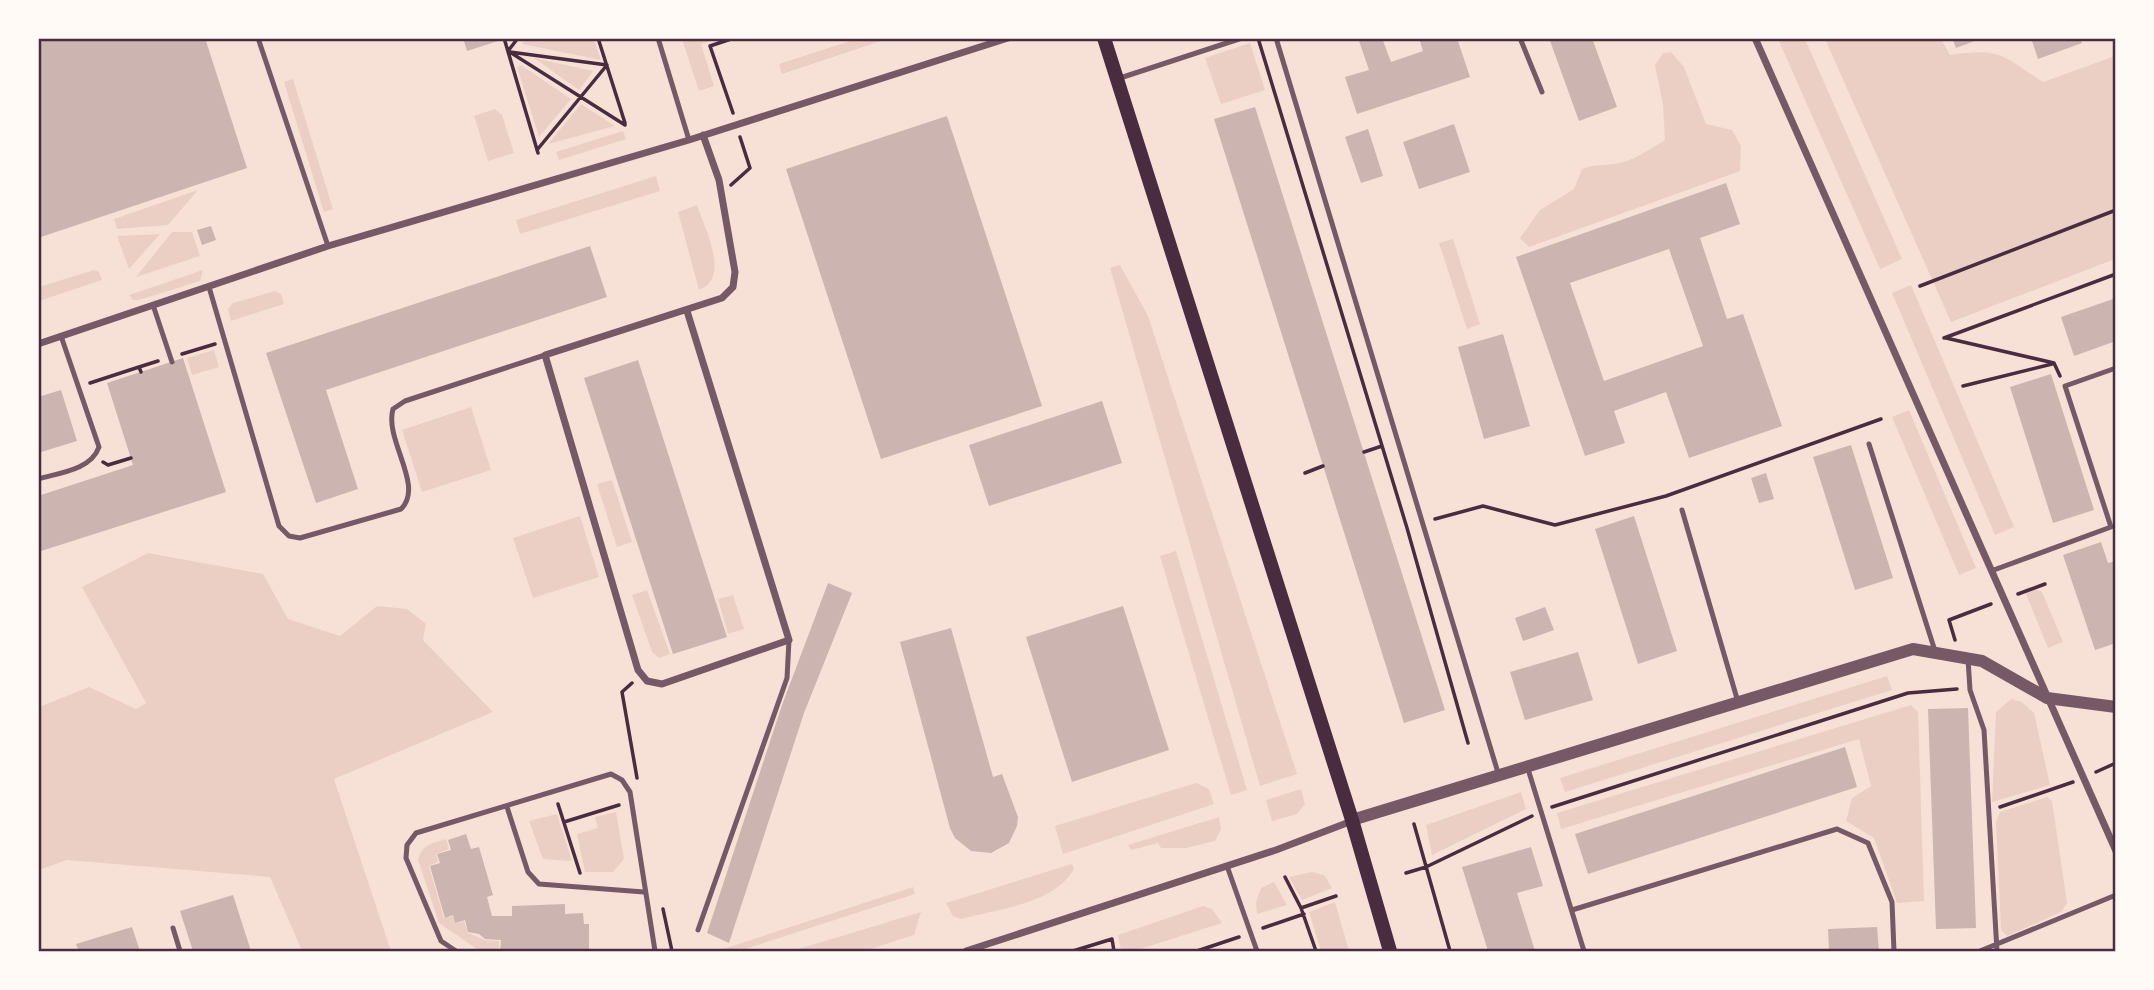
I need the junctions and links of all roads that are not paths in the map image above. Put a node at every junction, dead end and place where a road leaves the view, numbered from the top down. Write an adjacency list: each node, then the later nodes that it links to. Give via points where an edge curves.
1 (258, 38): 13 (lane)
2 (658, 38): 12 (lane)
3 (1008, 38): 11 (street)
4 (1104, 38): 9 (main road)
5 (1242, 38): 9 (lane)
6 (1276, 38): 33 (lane)
7 (1520, 38): 10 (lane)
8 (1755, 38): 25 (street)
9 (1117, 79): 35 (main road)
10 (1542, 92)
11 (703, 135): 12 (street); 16 (street, via 720,190 735,272 733,287 722,298)
12 (689, 140): 13 (street)
13 (328, 247): 14 (street)
14 (208, 287): 15 (street); 19 (lane, via 279,527 289,536 300,538 401,509 409,502 410,489 389,421 393,409 405,401)
15 (153, 305): 17 (street); 20 (lane)
16 (687, 311): 19 (street); 26 (street)
17 (61, 336): 18 (street); 23 (lane, via 99,447 87,464)
18 (38, 344)
19 (545, 355): 26 (street, via 638,670 646,681 662,684)
20 (172, 359)
21 (2116, 368): 25 (lane, via 2065,386 2111,527)
22 (1869, 444): 27 (lane)
23 (38, 479)
24 (1682, 510): 30 (lane)
25 (1991, 571): 29 (street)
26 (789, 640): 43 (lane, via 787,678)
27 (1936, 653): 28 (street); 30 (street, via 1913,649)
28 (1968, 659): 29 (street, via 1982,661); 44 (lane, via 1970,690 1984,730)
29 (2048, 698): 31 (street); 36 (street)
30 (1739, 703): 32 (street)
31 (2116, 707)
32 (1528, 769): 33 (street); 41 (lane)
33 (1499, 777): 35 (street)
34 (507, 807): 39 (lane, via 528,872 539,884); 39 (lane, via 611,774 622,780 631,801); 46 (lane, via 416,833 407,845 406,858 441,941)
35 (1352, 820): 38 (street); 50 (main road)
36 (2113, 841): 37 (street)
37 (2116, 851)
38 (1227, 866): 48 (street); 49 (lane)
39 (644, 892): 47 (lane)
40 (2116, 895): 44 (lane)
41 (1572, 910): 51 (lane); 52 (lane, via 1837,829 1868,843 1892,902)
42 (173, 928): 45 (lane)
43 (698, 930)
44 (1996, 950): 53 (lane)
45 (180, 951)
46 (456, 951)
47 (655, 951)
48 (965, 951)
49 (1257, 951)
50 (1390, 951)
51 (1584, 951)
52 (1894, 951)
53 (1980, 951)

